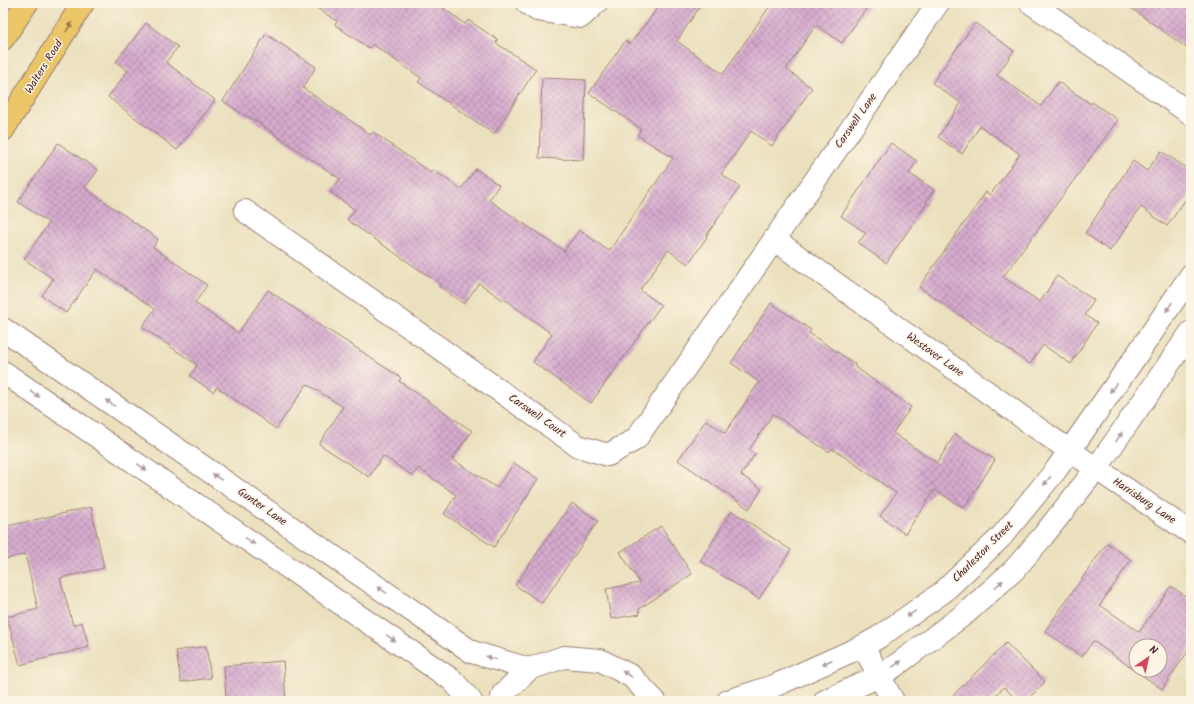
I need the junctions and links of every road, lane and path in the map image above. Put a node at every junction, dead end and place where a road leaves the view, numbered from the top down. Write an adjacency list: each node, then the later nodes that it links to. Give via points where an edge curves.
1 (27, 3): 7 (main road)
2 (83, 3): 9 (main road, Walters Road, one-way to 2)
3 (527, 3): 4 (street, via 537,10 581,17)
4 (596, 3)
5 (938, 3): 11 (street, Carswell Lane)
6 (1031, 3): 8 (street)
7 (3, 39)
8 (1191, 114)
9 (3, 130)
10 (245, 211): 11 (street, Carswell Court, via 578,446 608,455 636,439)
11 (774, 240): 16 (street, Westover Lane)
12 (1191, 275): 16 (street, Charleston Street, one-way to 16)
13 (3, 329): 20 (street, Gunter Lane, one-way to 13, via 472,652)
14 (1191, 332): 17 (street, one-way to 14)
15 (3, 372): 23 (street, one-way to 23, via 452,680)
16 (1070, 450): 17 (street, Westover Lane); 19 (street, Charleston Street, one-way to 19, via 1001,537 943,592)
17 (1096, 469): 18 (street, Harrisburg Lane); 21 (street, one-way to 17, via 966,613 1014,570)
18 (1191, 533)
19 (863, 646): 21 (street); 25 (street, Charleston Street, one-way to 25, via 774,686)
20 (529, 669): 22 (street, one-way to 20, via 631,676 600,660 564,657); 24 (street, via 503,694)
21 (879, 676): 26 (street); 27 (street)
22 (658, 700)
23 (471, 701)
24 (501, 701)
25 (728, 701)
26 (825, 701)
27 (893, 701)

